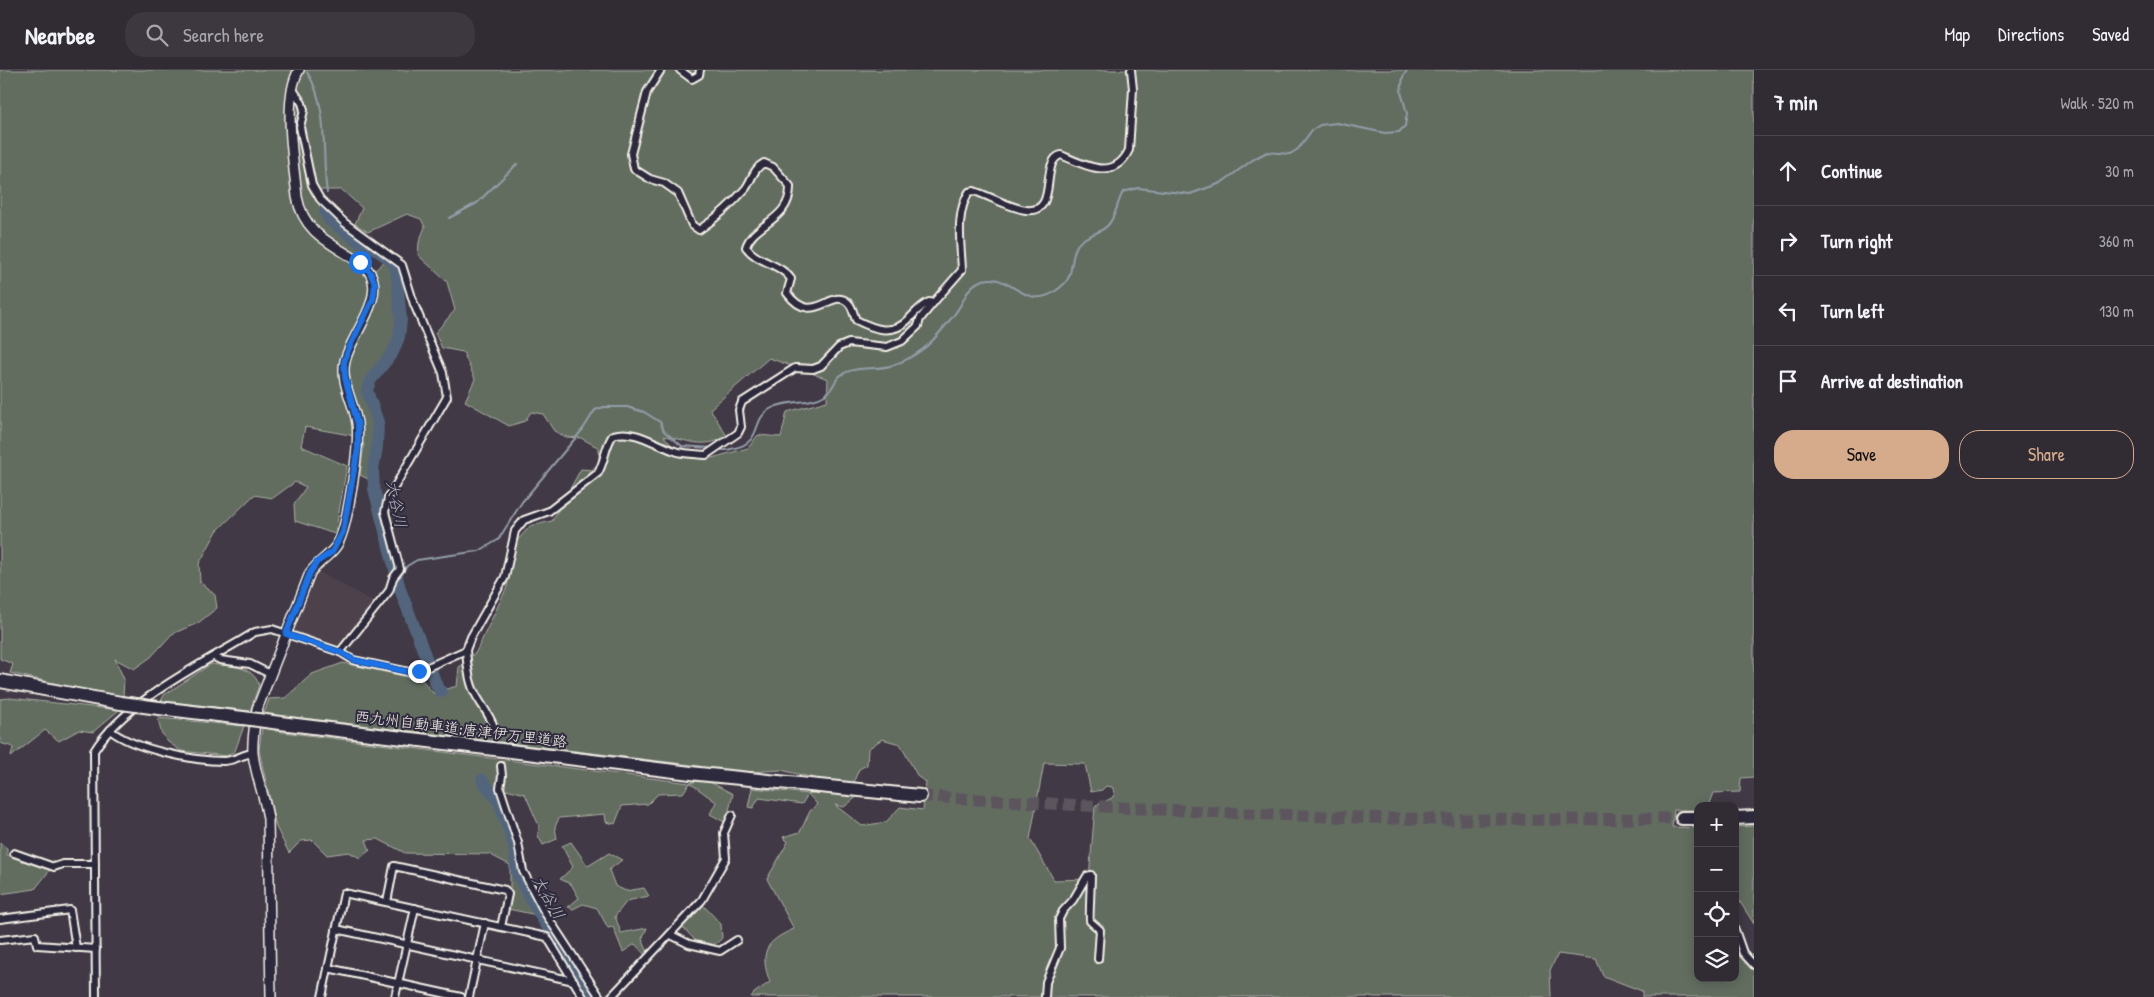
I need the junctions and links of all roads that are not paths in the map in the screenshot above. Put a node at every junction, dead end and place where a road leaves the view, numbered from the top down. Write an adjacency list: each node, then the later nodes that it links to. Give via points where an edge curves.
1 (299, 70): 6 (street)
2 (661, 70): 7 (street, via 647,92 630,154 634,169 650,180 664,183 678,194 692,225 699,230 710,222 746,187 758,166 764,163 773,167 790,186 790,194 780,214 749,239 746,247 751,254 787,273 791,279 788,293 793,300 808,308 816,308 832,299 841,299 850,305 856,320 886,331 906,323 922,306)
3 (680, 70): 4 (street, via 692,79 699,75)
4 (700, 70)
5 (1131, 70): 7 (street, via 1133,89 1126,158 1104,170 1061,155 1055,157 1043,204 1035,210 1024,210 974,191 969,192 960,213 962,270)
6 (292, 87): 8 (street, via 290,111 300,212 310,227 330,244 365,267 375,284 373,299 344,362 358,425 358,448 343,532 332,552 317,562 310,573); 10 (street, via 304,110 300,127 312,185 320,199 345,223 402,265 414,304 443,373 447,397 388,498 385,512 400,569 389,591)
7 (933, 303): 9 (street, via 918,326 902,341 888,346 849,344 839,347 821,366 795,368 749,396 739,410 741,426 738,433 706,455 677,452 648,439 620,433 613,435 598,473 549,511 524,520 515,531 505,577)
8 (286, 634): 10 (street); 11 (street, via 272,629 255,632); 12 (street)
9 (466, 650): 10 (street, via 409,672 354,660); 14 (street, via 473,689)
10 (340, 652)
11 (214, 657): 12 (street, via 250,664); 15 (street, via 139,703)
12 (270, 674): 16 (street, via 258,709)
13 (0, 682): 18 (highway, 西九州自動車道;唐津伊万里道路, bridge, via 121,703 280,723 699,774)
14 (494, 727)
15 (110, 730): 16 (street, via 118,736 171,755 226,761); 25 (street, via 94,751)
16 (253, 753): 46 (street, via 268,819)
17 (501, 766): 52 (street, via 500,788 518,843 523,871 544,912)
18 (920, 796)
19 (732, 814): 32 (street, via 724,834 726,858 702,900)
20 (1754, 817): 23 (highway)
21 (1682, 818): 22 (highway)
22 (1694, 818)
23 (1739, 818)
24 (14, 853): 25 (street, via 54,867)
25 (95, 864): 38 (street)
26 (387, 902): 27 (street); 30 (street, via 394,866 505,890 508,894); 31 (street, via 344,893)
27 (414, 908): 29 (street); 36 (street)
28 (0, 919): 37 (street, via 70,910)
29 (486, 923): 30 (street); 40 (street)
30 (501, 927): 43 (street, via 547,937)
31 (336, 929): 36 (street); 42 (street)
32 (671, 935): 35 (street, via 689,944 720,951); 53 (street)
33 (1737, 937): 41 (street, via 1743,953)
34 (0, 940): 37 (street, via 35,936 37,944)
35 (737, 940)
36 (406, 945): 40 (street); 44 (street)
37 (76, 948): 38 (street)
38 (96, 949): 45 (street)
39 (1098, 959): 54 (street, via 1100,930 1090,922 1092,900 1090,876 1087,876 1060,919 1060,948 1046,982)
40 (478, 960): 43 (street); 50 (street)
41 (1754, 965)
42 (328, 968): 44 (street); 47 (street)
43 (574, 981): 51 (street)
44 (398, 983): 48 (street); 49 (street)
45 (96, 997)
46 (271, 997)
47 (322, 997)
48 (395, 997)
49 (461, 997)
50 (470, 997)
51 (583, 997)
52 (600, 997)
53 (610, 997)
54 (1044, 997)

